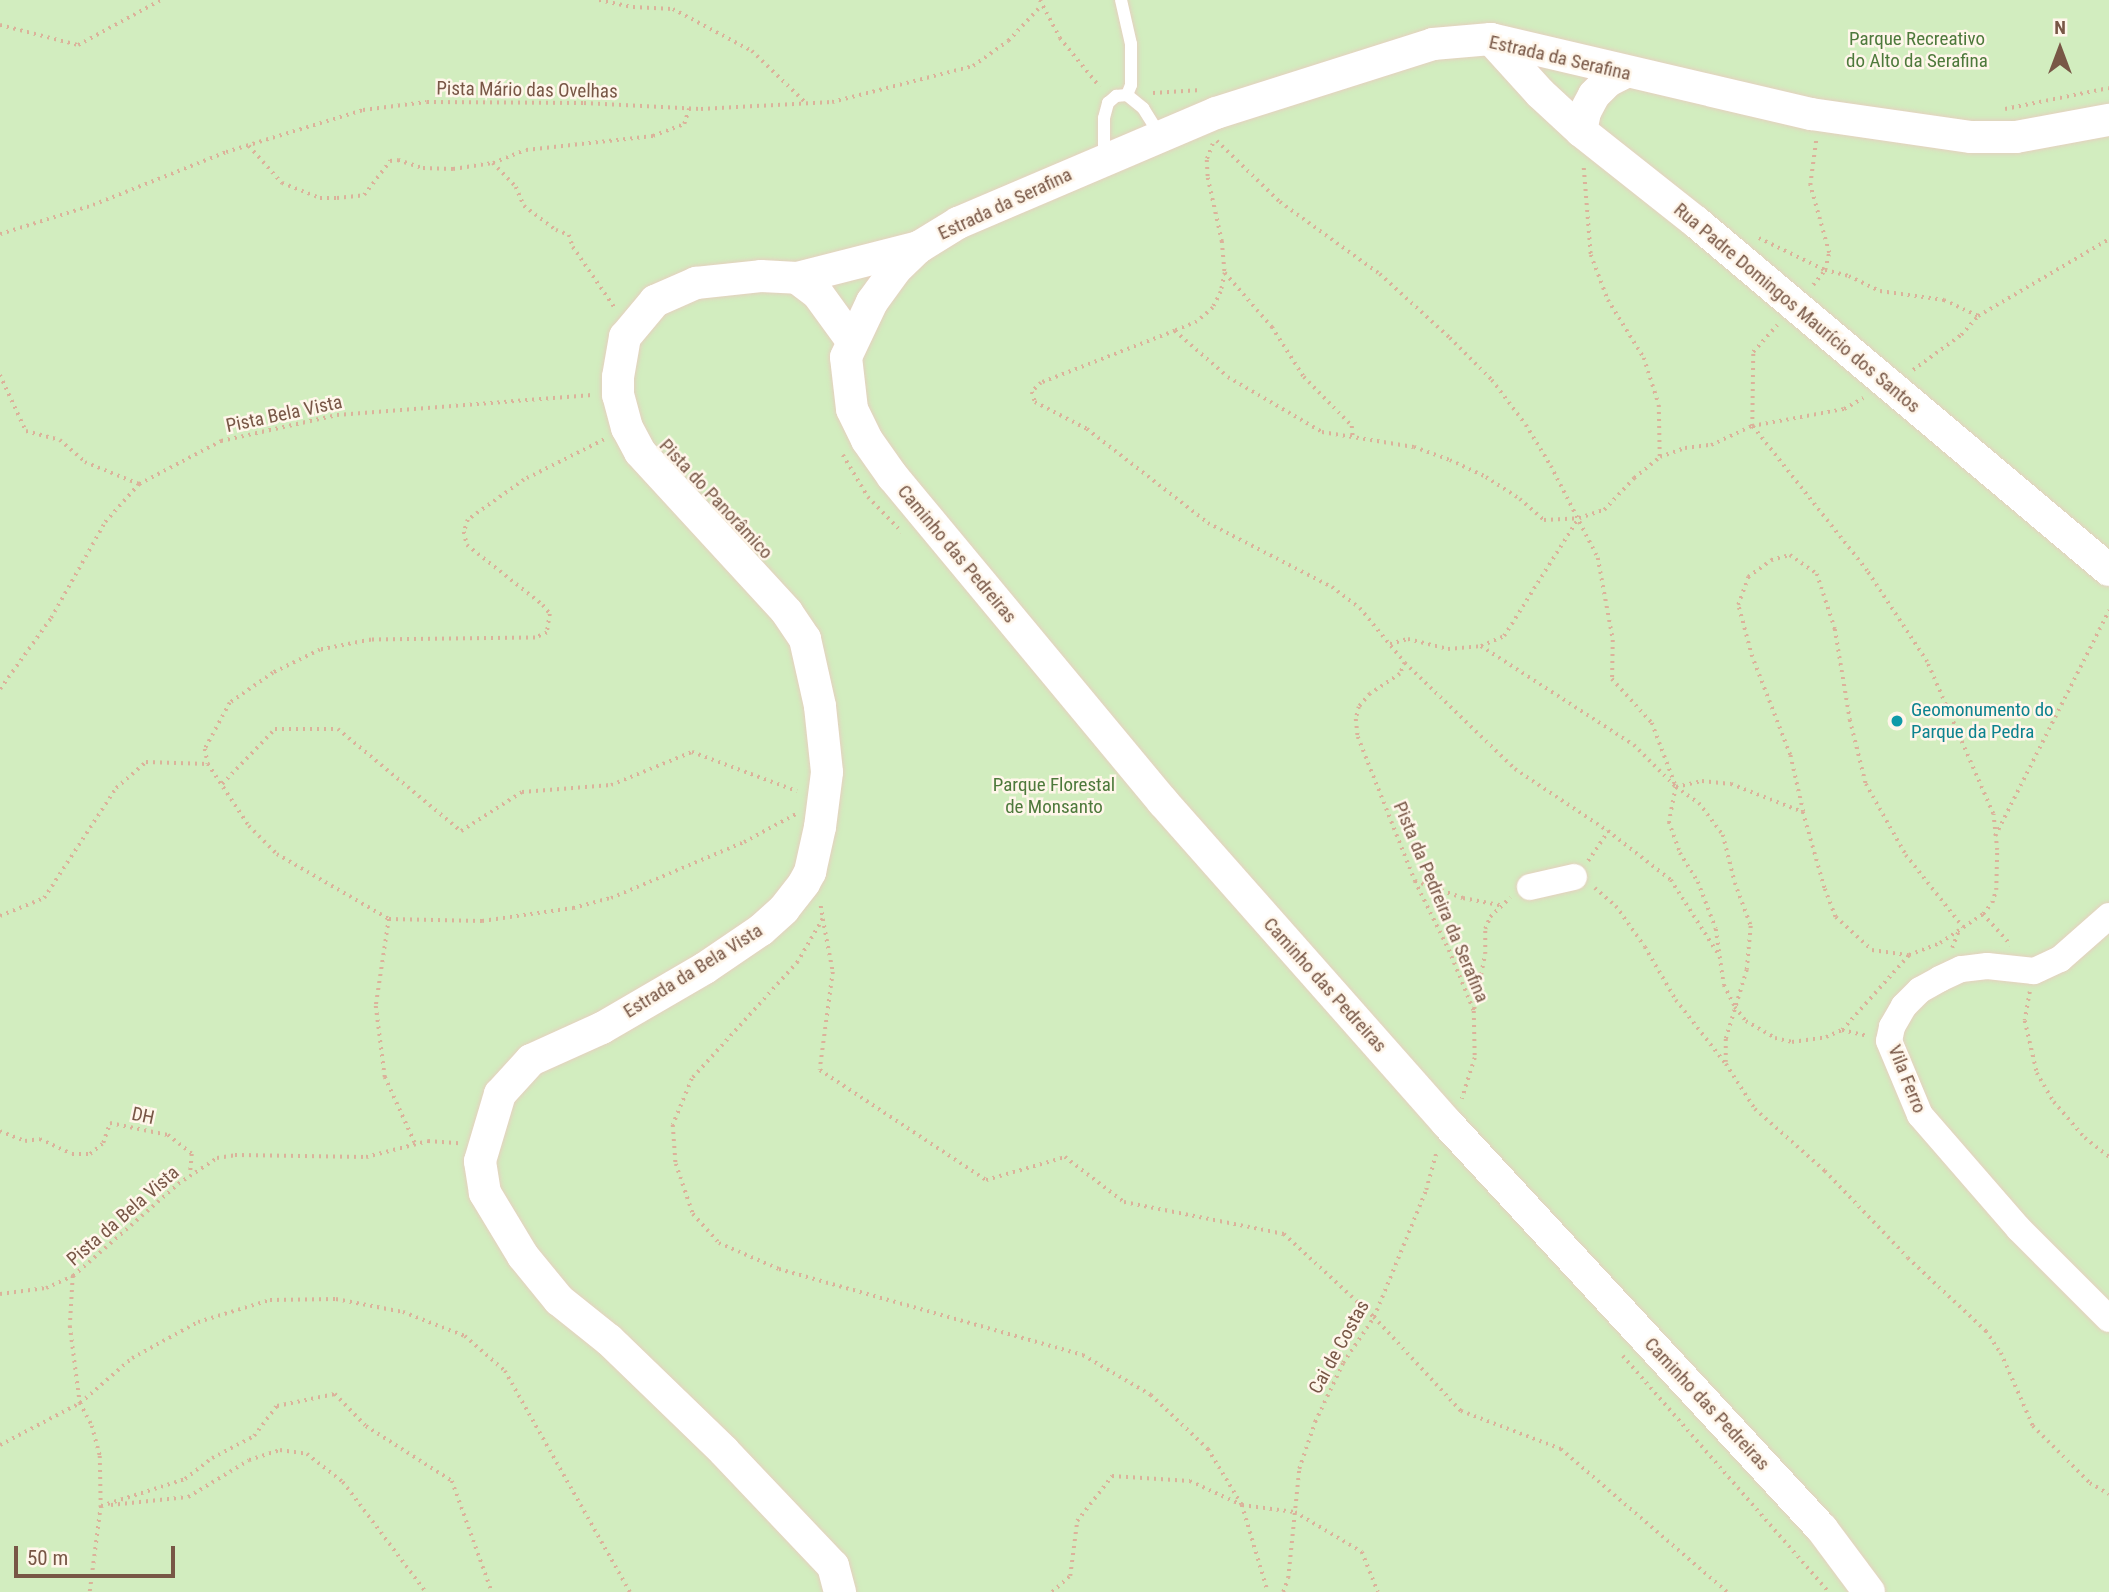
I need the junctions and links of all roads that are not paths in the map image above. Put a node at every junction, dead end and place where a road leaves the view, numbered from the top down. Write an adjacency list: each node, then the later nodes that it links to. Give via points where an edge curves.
1 (1121, 0): 4 (lane, via 1131,44)
2 (1491, 39): 3 (street, Estrada da Serafina); 6 (street, Rua Padre Domingos Maurício dos Santos); 7 (street, Estrada da Serafina, via 1433,44)
3 (1626, 72): 5 (street, Estrada da Serafina, via 1811,114 1971,137 2016,137); 6 (street, via 1594,95)
4 (1127, 95): 7 (lane, via 1143,108); 8 (lane, via 1108,103)
5 (2109, 120)
6 (1581, 131): 12 (street, Rua Padre Domingos Maurício dos Santos)
7 (1161, 135): 8 (street, Estrada da Serafina)
8 (1104, 159): 9 (street, Estrada da Serafina, via 958,223)
9 (919, 247): 10 (street, Estrada da Bela Vista); 11 (street, Caminho das Pedreiras, via 872,302)
10 (797, 278): 11 (street, via 818,294); 17 (street, Estrada da Bela Vista, via 761,276 696,283 655,301 630,330 621,349 618,377 621,412 633,440 787,612 805,639 826,759 810,872 784,909 705,968 602,1028 531,1060 500,1094 482,1150 481,1175 485,1193 523,1256 559,1300 609,1340 724,1451 833,1566)
11 (852, 341): 18 (street, Caminho das Pedreiras, via 846,357 852,409 886,469 1163,802 1447,1123 1822,1529)
12 (2109, 569)
13 (1577, 876): 14 (street)
14 (1522, 891)
15 (2109, 916): 16 (street, Vila Ferro, via 2060,959 2034,971 1987,965 1961,969 1920,990 1892,1027 1890,1050 1920,1115 2018,1229)
16 (2109, 1319)
17 (840, 1592)
18 (1869, 1592)

